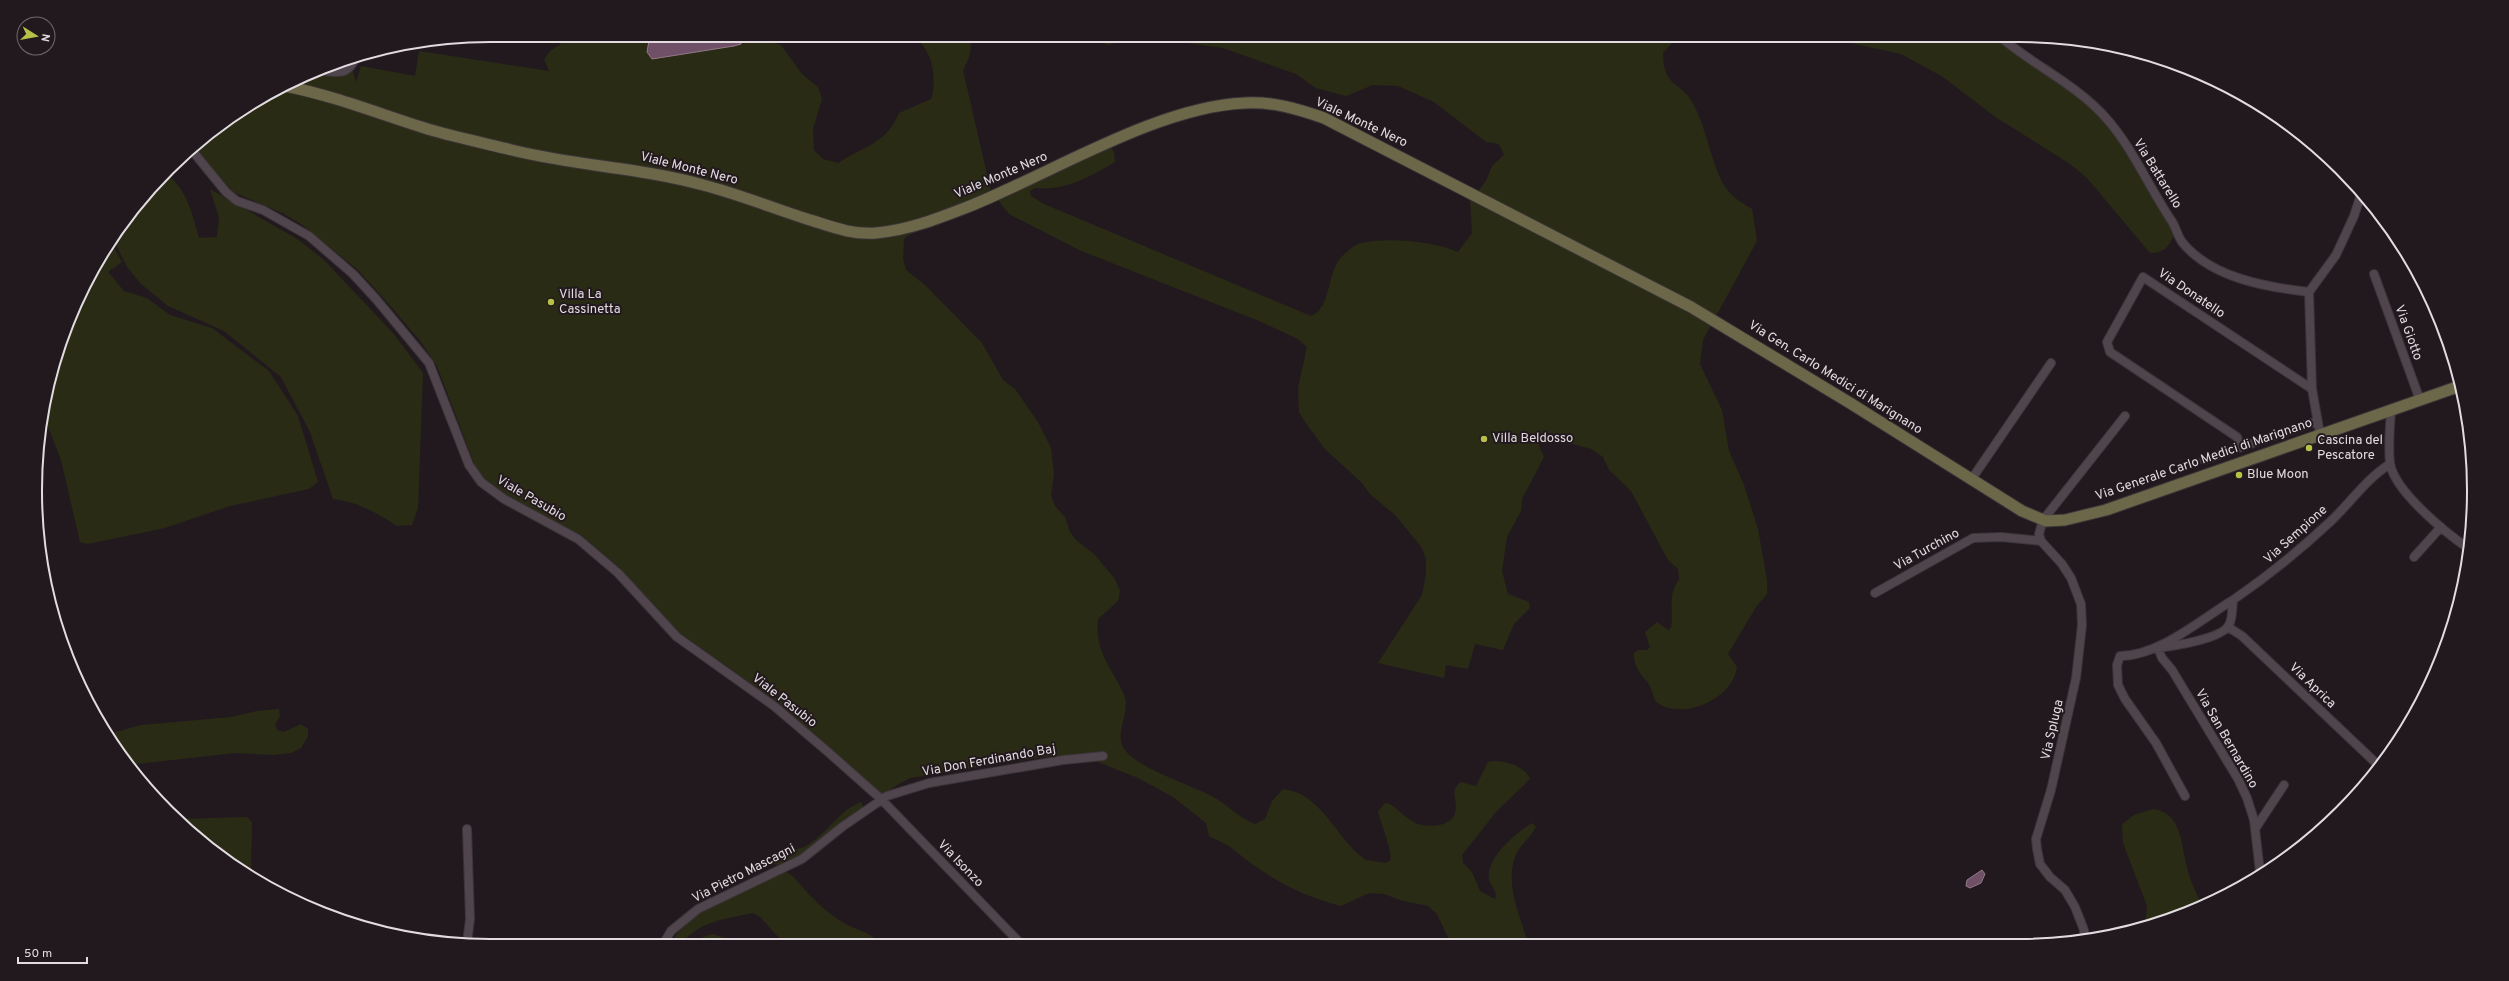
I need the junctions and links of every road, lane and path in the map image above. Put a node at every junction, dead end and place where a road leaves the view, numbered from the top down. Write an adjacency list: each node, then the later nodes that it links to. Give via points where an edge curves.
1 (2006, 42): 8 (street, Via Battarello, via 2085,96 2107,118 2172,220 2181,241 2196,256 2214,267 2244,279 2275,288)
2 (353, 64): 3 (street, via 345,71)
3 (334, 71)
4 (293, 88): 9 (street, Viale Monte Nero, via 321,93 432,130 557,160 626,168 686,180 830,227 872,233 920,225 1005,191 1108,143 1190,111 1246,102 1274,104 1324,118)
5 (194, 153): 36 (street, Viale Pasubio, via 226,192 237,201 263,210 310,236 353,274 376,299 429,363 470,465 481,482 504,499 578,539 618,573 677,637 774,706)
6 (2360, 199): 8 (street, via 2336,254)
7 (2374, 274): 13 (street, Via Giotto)
8 (2309, 292): 12 (street)
9 (1691, 307): 22 (street, Via Gen. Carlo Medici di Marignano, via 1850,403)
10 (2051, 363): 22 (street)
11 (2455, 388): 13 (street, Via Generale Carlo Medici di Marignano)
12 (2312, 389): 16 (street); 18 (street, Via Donatello, via 2144,277 2108,342 2110,352 2237,437)
13 (2420, 400): 14 (street, Via Generale Carlo Medici di Marignano)
14 (2391, 410): 17 (street, Via Generale Carlo Medici di Marignano); 21 (street)
15 (2125, 416): 23 (street)
16 (2317, 421): 17 (street); 18 (street)
17 (2320, 434): 20 (street, Via Generale Carlo Medici di Marignano)
18 (2237, 448): 19 (street); 20 (street, Via Donatello)
19 (2204, 460)
20 (2236, 463): 23 (street, Via Generale Carlo Medici di Marignano, via 2106,510 2065,520)
21 (2390, 464): 24 (street, via 2412,498); 29 (street, Via Sempione, via 2360,489 2339,514 2275,572)
22 (1967, 478): 23 (street, Via Generale Carlo Medici di Marignano, via 2022,511)
23 (2043, 520): 25 (street, via 2039,534)
24 (2441, 527): 26 (street); 27 (street)
25 (2041, 541): 28 (street, Via Turchino, via 2001,537 1973,538); 40 (street, Via Spluga, via 2071,578 2082,611 2076,678 2051,790 2036,839 2037,849 2040,864 2050,878 2065,890 2075,907)
26 (2463, 544)
27 (2414, 556)
28 (1875, 593)
29 (2234, 600): 30 (street); 31 (street)
30 (2228, 627): 31 (street, via 2221,632 2183,644); 33 (street, Via Aprica, via 2242,636)
31 (2158, 648): 35 (street, via 2134,656 2120,656 2117,665 2118,685 2156,743); 37 (street, Via San Bernardino, via 2238,779 2247,798)
32 (1103, 756): 36 (street, Via Don Ferdinando Baj, via 1063,760 929,783)
33 (2375, 762)
34 (2284, 785): 37 (street)
35 (2185, 796)
36 (881, 799): 42 (street, Via Pietro Mascagni, via 802,859 698,909 671,931); 43 (street, Via Isonzo)
37 (2255, 828): 39 (street, Via San Bernardino)
38 (467, 829): 41 (street, via 470,919)
39 (2260, 868)
40 (2084, 934)
41 (468, 938)
42 (666, 939)
43 (1016, 939)

